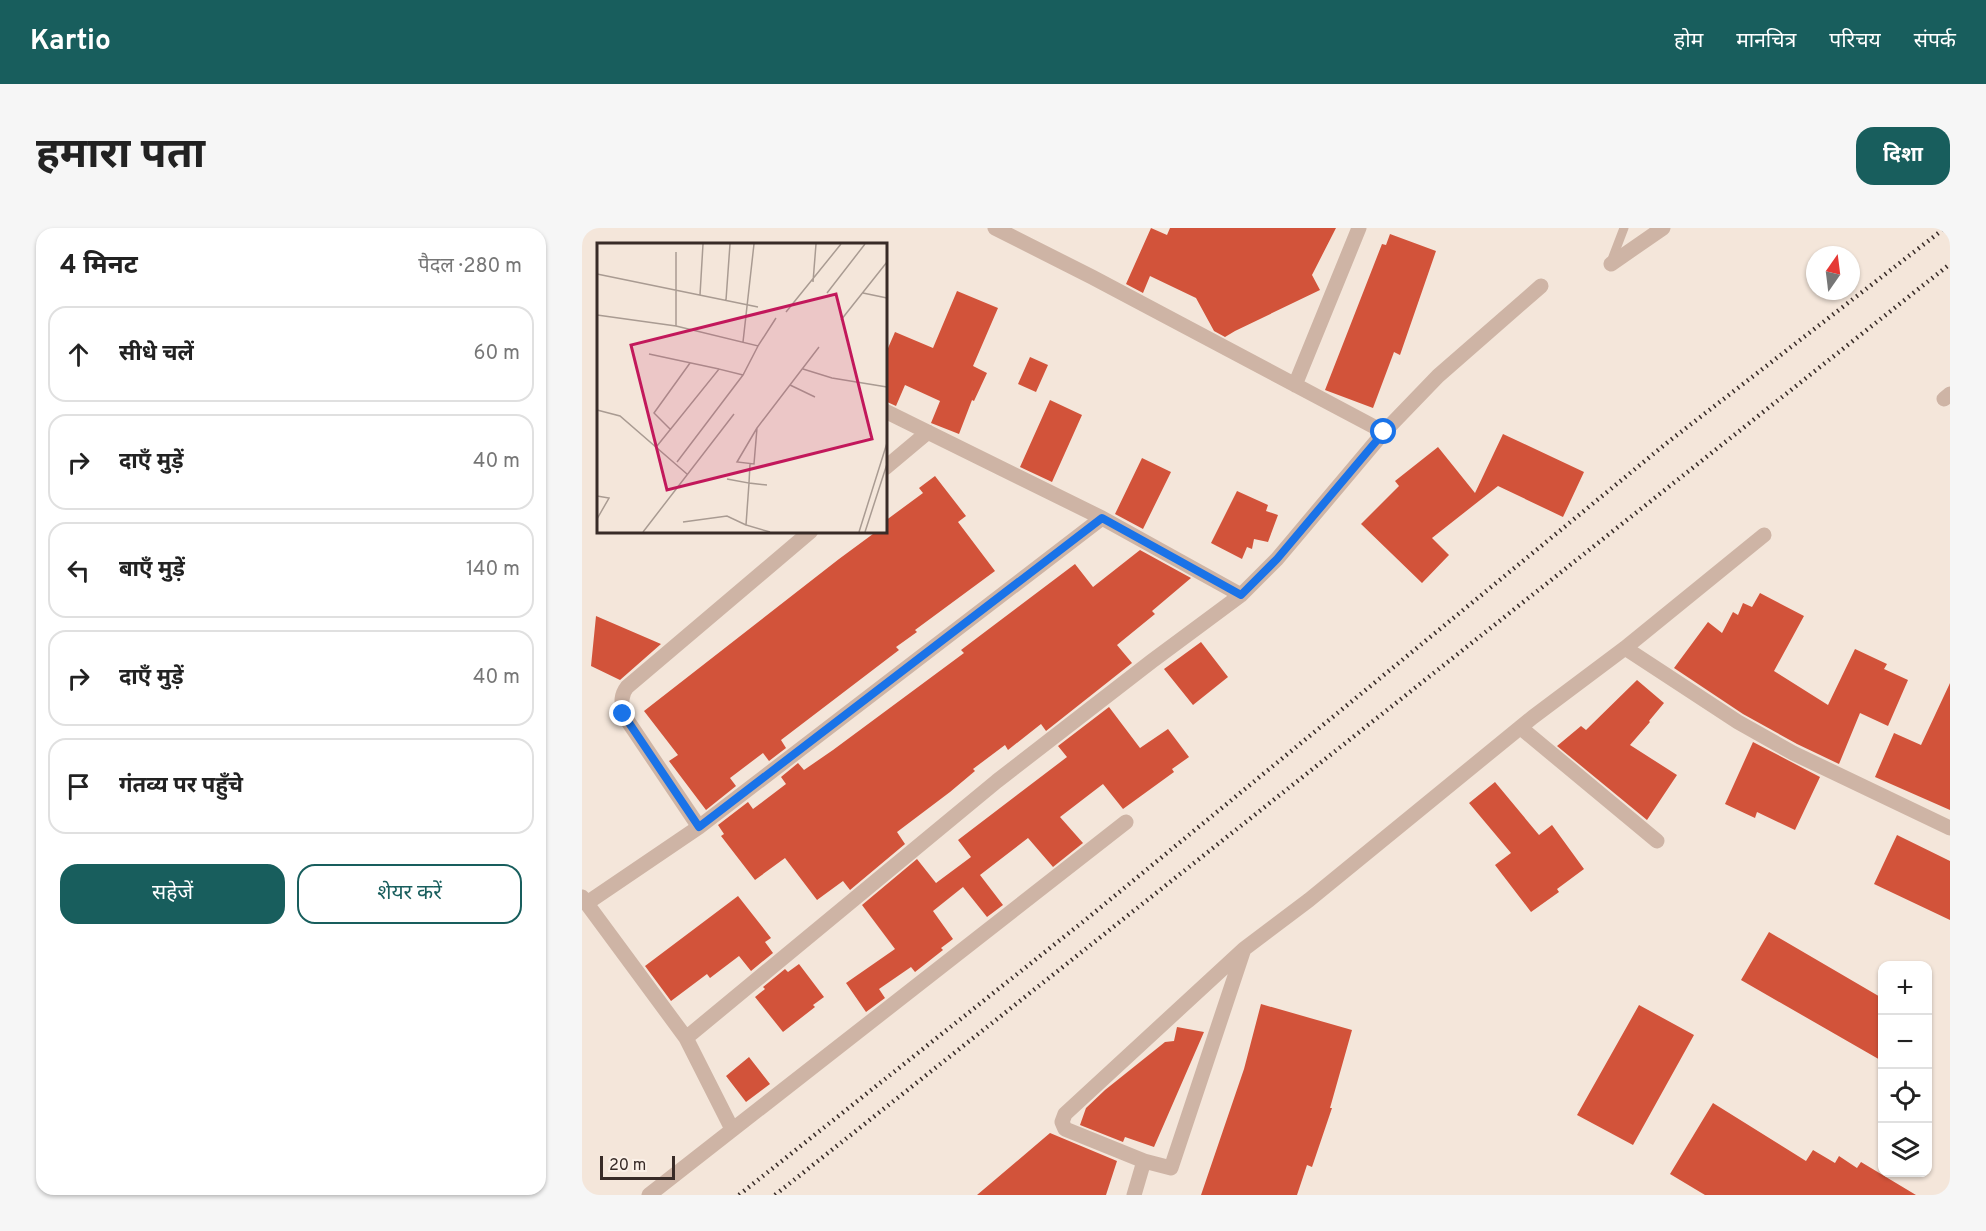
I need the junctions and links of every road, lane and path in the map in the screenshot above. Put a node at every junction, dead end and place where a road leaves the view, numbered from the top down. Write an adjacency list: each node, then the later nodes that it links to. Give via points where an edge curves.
1 (995, 228): 7 (street)
2 (1359, 228): 7 (street)
3 (1624, 228): 5 (lane)
4 (1663, 228): 5 (street)
5 (1611, 264)
6 (1541, 286): 10 (street, via 1438,376)
7 (1295, 385): 10 (street)
8 (886, 411): 9 (street)
9 (928, 432): 11 (street); 12 (street)
10 (1384, 432): 15 (street, via 1277,559)
11 (886, 467)
12 (1102, 518): 15 (street); 19 (street)
13 (810, 532): 19 (street, via 623,693 623,714)
14 (1764, 535): 16 (street)
15 (1241, 595): 24 (street, via 997,781)
16 (1625, 648): 17 (street); 20 (street, via 1793,753)
17 (1521, 728): 21 (street); 23 (street)
18 (1126, 822): 25 (street)
19 (699, 827): 22 (street)
20 (1950, 828)
21 (1657, 841)
22 (584, 900): 24 (street)
23 (1244, 949): 26 (street, via 1171,1168); 26 (street, via 1065,1114 1065,1129)
24 (686, 1038): 25 (street)
25 (732, 1129): 27 (street)
26 (1144, 1161): 28 (street)
27 (649, 1195)
28 (1134, 1195)

